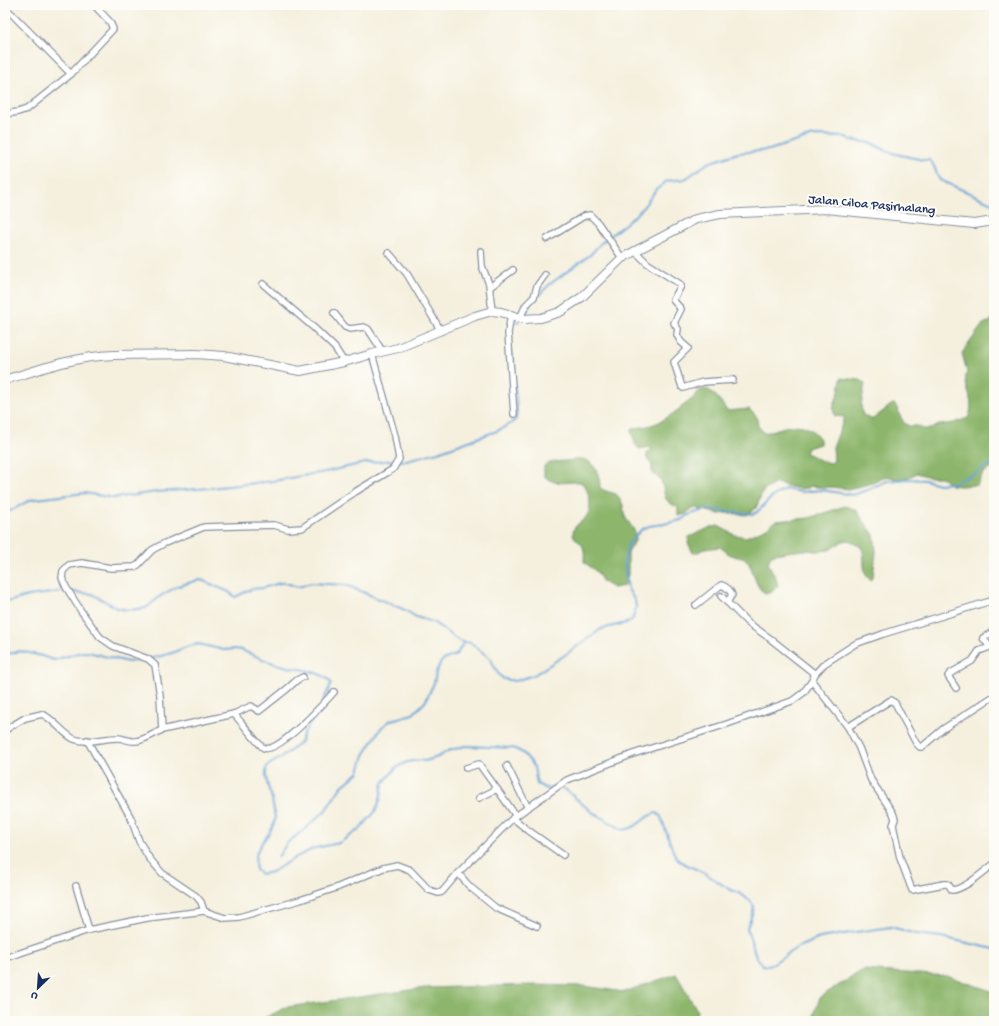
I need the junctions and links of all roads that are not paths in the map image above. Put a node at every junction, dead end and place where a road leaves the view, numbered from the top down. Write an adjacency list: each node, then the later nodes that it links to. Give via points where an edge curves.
1 (94, 5): 3 (street, via 114,29)
2 (5, 7): 3 (street)
3 (71, 74): 4 (street, via 27,109)
4 (5, 114)
5 (994, 221): 8 (main road, Jalan Ciloa Pasirhalang, via 974,224 826,209 720,214 696,218)
6 (547, 239): 10 (street, via 588,214 598,223)
7 (481, 251): 14 (street, via 482,266)
8 (635, 251): 10 (main road, Jalan Ciloa Pasirhalang); 24 (street, via 647,263 681,286 673,300 681,309 674,323 678,329 677,335 688,348 674,362 682,387 703,382)
9 (389, 253): 19 (street, via 407,274)
10 (622, 258): 18 (main road, Jalan Ciloa Pasirhalang, via 582,297 560,312 528,320)
11 (513, 270): 14 (street)
12 (545, 275): 18 (street)
13 (264, 284): 22 (street, via 335,348)
14 (490, 287): 15 (street)
15 (492, 311): 17 (main road, Jalan Ciloa Pasirhalang); 19 (main road, Jalan Ciloa Pasirhalang)
16 (334, 313): 20 (street, via 345,327 368,329)
17 (511, 314): 18 (main road, Jalan Ciloa Pasirhalang); 25 (street, via 508,333)
18 (520, 318)
19 (441, 331): 20 (main road, Jalan Ciloa Pasirhalang)
20 (383, 352): 21 (main road, Jalan Ciloa Pasirhalang)
21 (372, 354): 22 (main road, Jalan Ciloa Pasirhalang); 40 (street, via 395,436 399,459 393,470 302,528 260,525 204,527 152,550 134,567 111,568 76,563 63,571 62,578 66,587 100,637 113,646 148,659 155,665)
22 (344, 362): 23 (main road, Jalan Ciloa Pasirhalang, via 295,371 224,356 102,355)
23 (5, 380)
24 (733, 380)
25 (514, 414)
26 (721, 596): 28 (street)
27 (994, 600): 31 (street, via 855,644 824,664)
28 (727, 602): 29 (street, via 732,594 722,585); 31 (street, via 748,623)
29 (696, 605)
30 (994, 633): 34 (street, via 983,638 990,647 979,651 972,661 948,676)
31 (815, 674): 33 (street)
32 (303, 677): 37 (street, via 260,710 251,706)
33 (812, 681): 38 (street); 46 (street, via 803,693 792,701 583,773 567,780)
34 (956, 688)
35 (334, 692): 37 (street, via 296,732 269,749 261,747)
36 (994, 696): 38 (street, via 940,731 922,747 918,746 912,737 891,700)
37 (234, 714): 40 (street)
38 (848, 728): 49 (street, via 871,780 893,813 900,858 912,890 948,884 954,890 968,884)
39 (5, 730): 41 (street, via 25,718 42,714 74,738)
40 (162, 730): 41 (street, via 136,741 118,738)
41 (87, 740): 52 (street, via 131,818 139,841 149,858 162,873 196,896)
42 (507, 766): 46 (street)
43 (466, 768): 44 (street, via 479,764)
44 (497, 789): 45 (street); 47 (street)
45 (478, 798)
46 (528, 808): 47 (street)
47 (515, 817): 48 (street, via 525,828); 50 (street)
48 (563, 855)
49 (994, 864)
50 (458, 873): 52 (street, via 438,894 424,886 410,870 397,865 383,868 322,893 239,918 225,918); 53 (street, via 470,887 496,908)
51 (76, 886): 54 (street)
52 (204, 911): 54 (street)
53 (537, 926)
54 (89, 930): 55 (street)
55 (5, 958)

